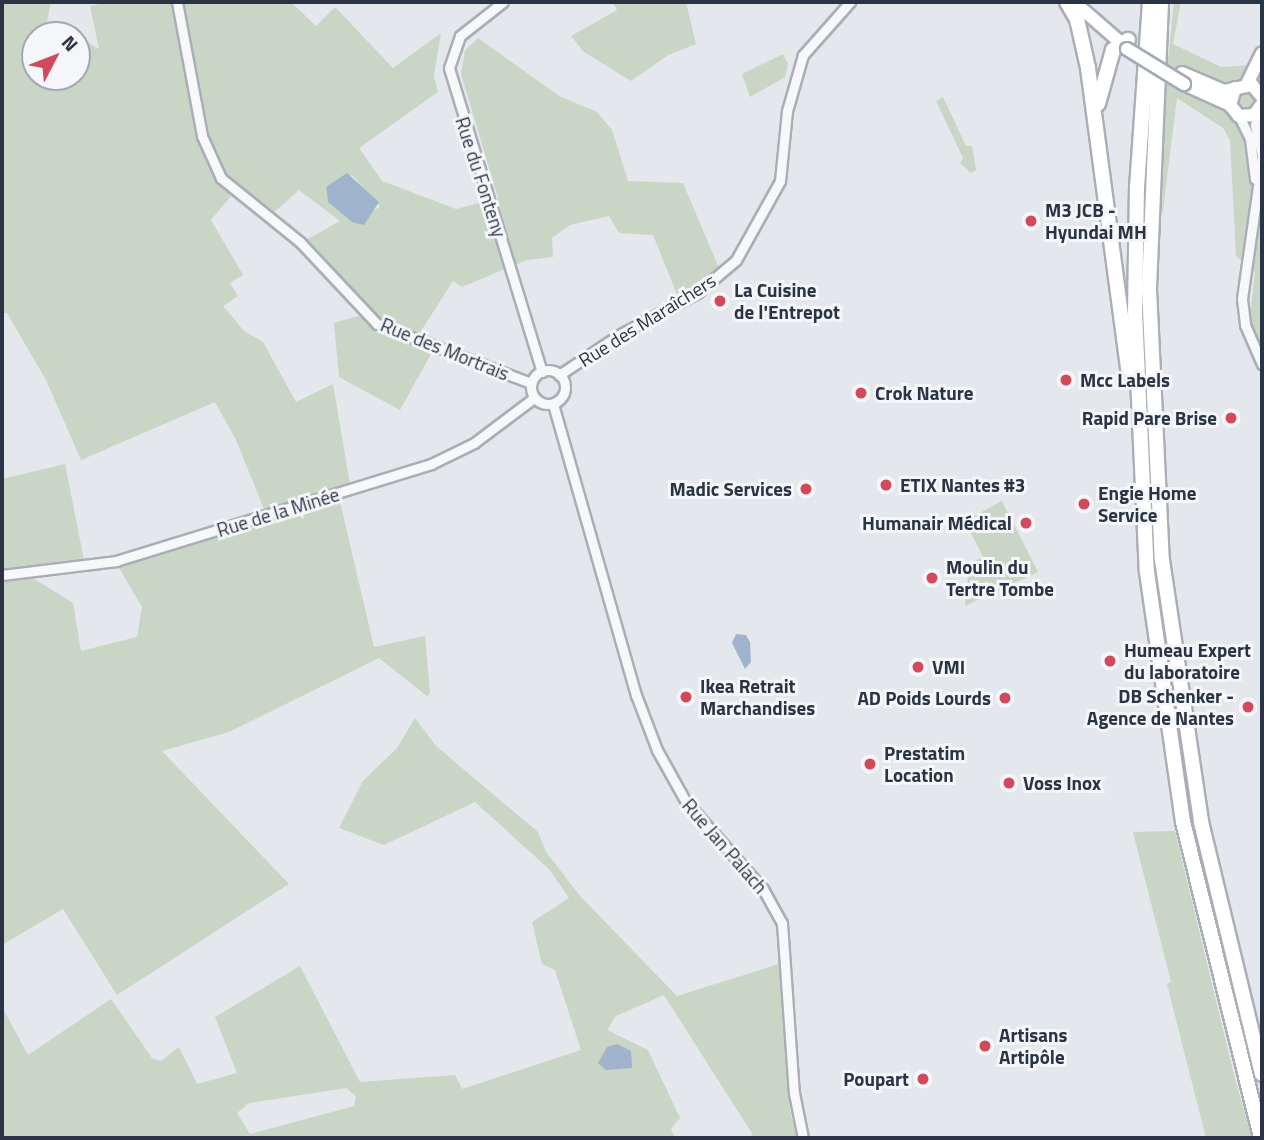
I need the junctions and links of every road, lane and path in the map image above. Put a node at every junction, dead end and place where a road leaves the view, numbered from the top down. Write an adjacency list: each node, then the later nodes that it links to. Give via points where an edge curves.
1 (177, 2): 24 (street, Rue des Mortrais, via 202,136 221,178 299,242 377,324)
2 (502, 2): 22 (street, Rue du Fonteny, via 460,36 449,68)
3 (850, 2): 23 (street, Rue des Maraîchers, via 803,55 786,111 779,181 736,260 697,293 619,335)
4 (1067, 2): 18 (highway, via 1080,30)
5 (1074, 2): 11 (main road)
6 (1083, 2): 11 (main road)
7 (1150, 2): 27 (highway, via 1136,236)
8 (1161, 2): 10 (highway)
9 (1168, 2): 10 (highway, via 1164,30)
10 (1158, 35): 29 (highway, via 1149,299 1163,572 1201,822)
11 (1125, 44): 13 (main road, bridge); 18 (highway, via 1105,70)
12 (1262, 53): 14 (main road)
13 (1183, 78): 14 (main road, via 1224,91); 16 (main road)
14 (1241, 86): 15 (main road); 16 (main road)
15 (1261, 98): 17 (main road); 19 (street, via 1255,125)
16 (1230, 105): 17 (main road)
17 (1240, 116): 20 (street, via 1254,157)
18 (1096, 122): 27 (highway, via 1124,328 1133,439)
19 (1262, 157): 20 (street)
20 (1256, 188): 21 (street, via 1242,299 1245,325)
21 (1262, 365)
22 (542, 372): 23 (street); 24 (street)
23 (559, 375): 26 (street, via 564,391)
24 (531, 383): 25 (street)
25 (534, 398): 26 (street); 28 (street, Rue de la Minée, via 474,443 431,464 123,559)
26 (553, 404): 30 (street, Rue Jan Palach, via 636,695 657,750 685,802 763,889 782,923 794,1093)
27 (1139, 448): 31 (highway, via 1149,588 1171,761 1204,920)
28 (2, 575)
29 (1262, 1074)
30 (803, 1138)
31 (1261, 1138)

